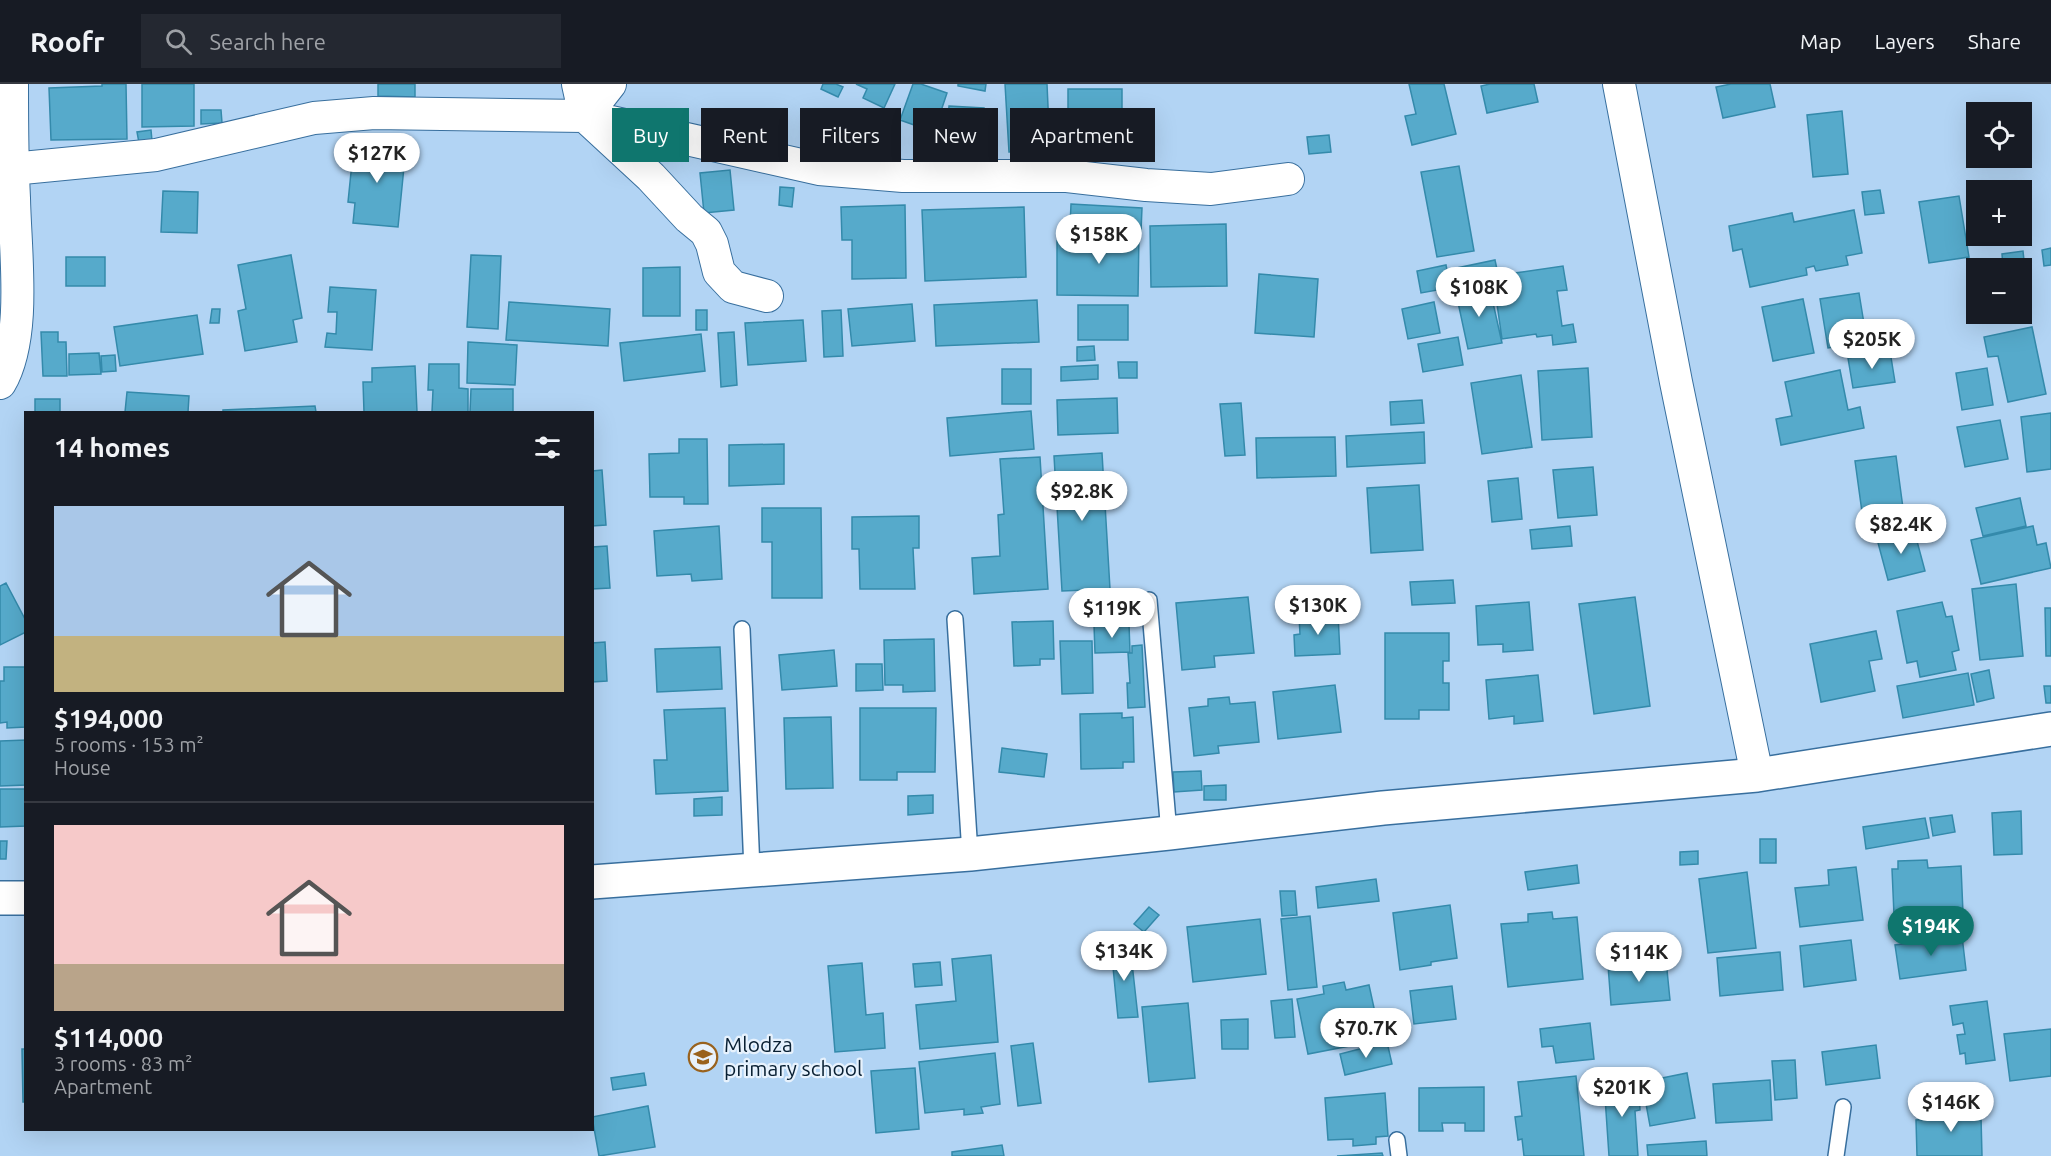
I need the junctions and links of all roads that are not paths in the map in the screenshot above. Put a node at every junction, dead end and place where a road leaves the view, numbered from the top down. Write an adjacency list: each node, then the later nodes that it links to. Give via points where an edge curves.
1 (12, 84): 6 (street)
2 (578, 84): 5 (street)
3 (610, 84): 5 (street)
4 (1619, 84): 14 (street)
5 (585, 116): 6 (street, via 374,113 314,118 156,155); 7 (street, via 819,170 903,176 1067,176 1211,189); 8 (street, via 705,232 719,272 733,287)
6 (12, 170): 9 (street, via 18,322 7,371)
7 (1288, 179)
8 (768, 296)
9 (0, 383)
10 (1149, 600): 15 (lane)
11 (955, 619): 16 (lane)
12 (742, 629): 17 (lane)
13 (2051, 729): 14 (street)
14 (1757, 776): 15 (street, via 1383,808)
15 (1168, 833): 16 (street)
16 (969, 854): 17 (street)
17 (752, 870): 18 (street)
18 (594, 882)
19 (0, 898): 20 (street)
20 (24, 898)
21 (1843, 1107): 22 (lane)
22 (1836, 1156)

